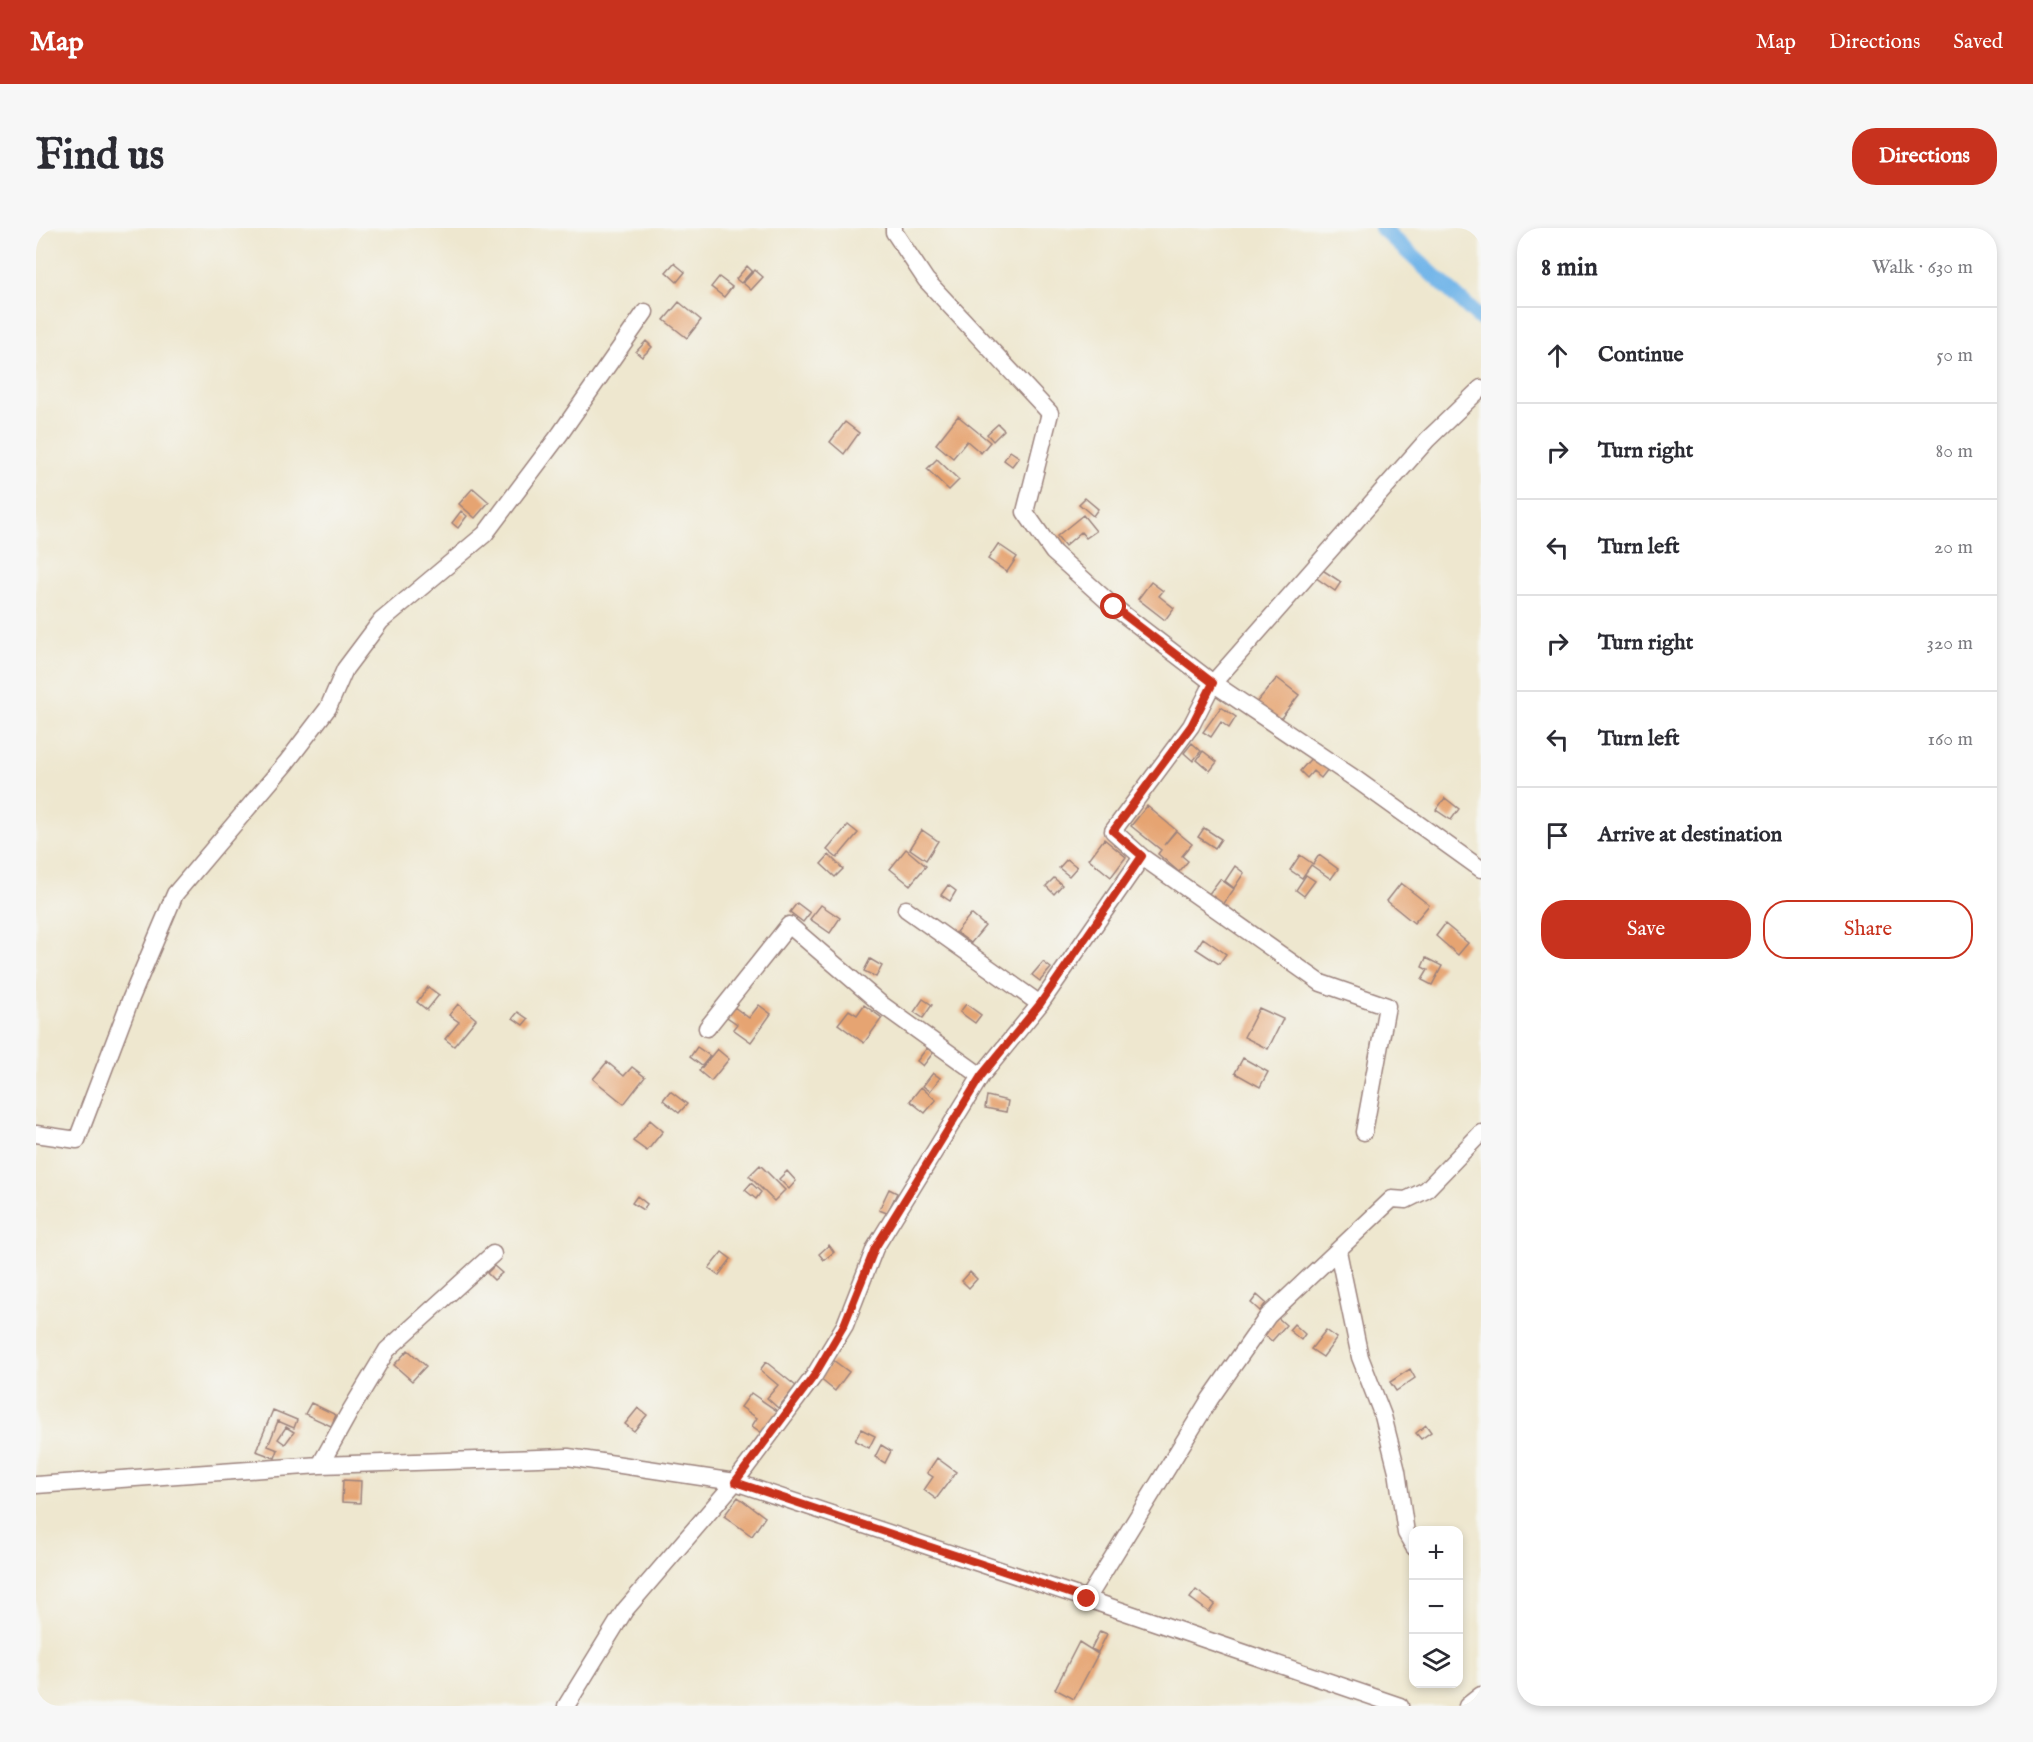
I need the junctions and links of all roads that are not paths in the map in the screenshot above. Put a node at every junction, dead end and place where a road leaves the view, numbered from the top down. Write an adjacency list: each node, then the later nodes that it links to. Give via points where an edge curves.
1 (894, 228): 4 (street, via 926,280 1050,413 1025,512 1053,552 1114,607)
2 (645, 312): 13 (street, via 485,534 381,621 345,669 328,708 314,727 176,894 77,1140)
3 (1481, 388): 4 (street, via 1427,440)
4 (1213, 683): 5 (street, via 1191,726 1113,831); 6 (street)
5 (1142, 856): 8 (street); 11 (street, via 1321,983 1387,1006)
6 (1481, 869)
7 (906, 909): 8 (street)
8 (1040, 1004): 10 (street)
9 (707, 1028): 10 (street, via 789,925 881,1004)
10 (981, 1076): 17 (street, via 875,1248 844,1325 814,1376)
11 (1364, 1132)
12 (1481, 1133): 14 (street, via 1426,1190 1406,1200 1392,1199)
13 (36, 1134)
14 (1338, 1251): 19 (street, via 1360,1357 1383,1416 1397,1471); 20 (street, via 1268,1316 1210,1399)
15 (493, 1254): 16 (street, via 387,1350)
16 (320, 1465): 17 (street, via 568,1457); 18 (street)
17 (735, 1482): 20 (street); 22 (street, via 625,1610)
18 (36, 1485)
19 (1409, 1539)
20 (1087, 1599): 23 (street)
21 (1481, 1695): 24 (street)
22 (566, 1706)
23 (1400, 1706)
24 (1467, 1706)

